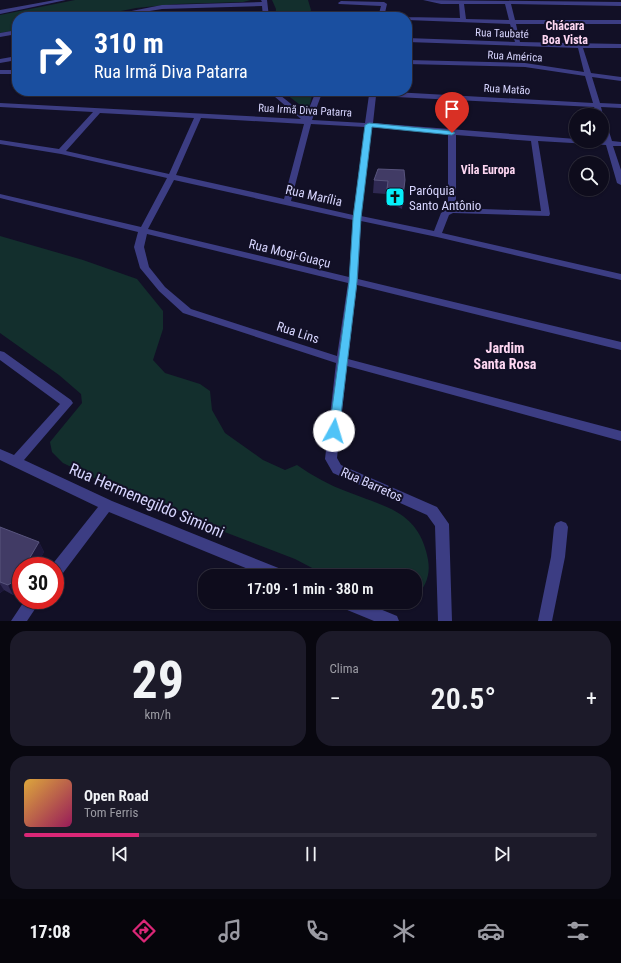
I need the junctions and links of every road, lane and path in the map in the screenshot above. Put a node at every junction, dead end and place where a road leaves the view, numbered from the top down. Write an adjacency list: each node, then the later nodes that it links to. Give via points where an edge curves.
1 (62, 0): 5 (street)
2 (426, 0): 3 (street)
3 (461, 1): 4 (street); 15 (street)
4 (507, 1): 8 (street); 16 (street)
5 (43, 2): 9 (street)
6 (264, 2): 10 (street, via 162,7); 11 (street)
7 (341, 2): 12 (street); 13 (street, via 384,4)
8 (621, 4)
9 (0, 12)
10 (133, 12)
11 (265, 12)
12 (339, 12)
13 (382, 12)
14 (412, 18): 15 (street)
15 (463, 20): 16 (street)
16 (513, 22): 17 (street); 21 (street)
17 (621, 22)
18 (12, 33): 19 (street)
19 (0, 35)
20 (412, 40): 21 (street, Rua Taubaté)
21 (518, 44): 22 (street, Rua Taubaté)
22 (580, 46): 23 (street, Rua Taubaté); 28 (street)
23 (621, 46)
24 (12, 59): 25 (street)
25 (1, 61): 27 (street)
26 (412, 62): 28 (street, Rua América, via 525,65)
27 (3, 72)
28 (588, 74): 29 (street, Rua América); 35 (street)
29 (621, 80)
30 (412, 94): 35 (street, Rua Matão)
31 (277, 96): 40 (street)
32 (318, 96): 40 (street)
33 (372, 96): 41 (street, Rua Barretos)
34 (0, 105): 38 (street, Rua Irmã Diva Patarra)
35 (596, 105): 36 (street, Rua Matão); 37 (street)
36 (621, 106)
37 (597, 108)
38 (99, 110): 39 (street, Rua Irmã Diva Patarra); 48 (street)
39 (199, 115): 40 (street, Rua Irmã Diva Patarra); 49 (street, Rua Lins)
40 (308, 121): 41 (street, Rua Irmã Diva Patarra); 52 (street)
41 (369, 125): 42 (street, Rua Irmã Diva Patarra); 54 (street, Rua Barretos)
42 (452, 133): 43 (street, Rua Irmã Diva Patarra); 53 (street)
43 (534, 139): 44 (street, Rua Irmã Diva Patarra); 53 (street, via 546,214)
44 (569, 141)
45 (0, 142): 48 (street, Rua Marília)
46 (609, 144): 47 (street, Rua Irmã Diva Patarra); 50 (street)
47 (621, 144)
48 (61, 152): 49 (street, Rua Marília)
49 (171, 177): 52 (street, Rua Marília); 55 (street, Rua Lins)
50 (621, 183)
51 (0, 196): 55 (street, Rua Mogi-Guaçu)
52 (287, 202): 54 (street, Rua Marília)
53 (452, 210): 56 (street, via 445,213)
54 (357, 218): 56 (street, Rua Marília); 58 (street, Rua Barretos)
55 (143, 231): 58 (street, Rua Mogi-Guaçu); 61 (street, Rua Lins, via 139,247 145,268 162,289 188,311)
56 (436, 234): 57 (street, Rua Marília)
57 (621, 277)
58 (353, 282): 59 (street, Rua Mogi-Guaçu); 61 (street, Rua Barretos)
59 (621, 346)
60 (0, 355): 64 (street, via 67,403)
61 (342, 361): 62 (street, Rua Lins); 73 (street, Rua Barretos, via 331,459 337,469 432,511 442,524)
62 (621, 436)
63 (0, 454): 64 (street, Rua Hermenegildo Simioni)
64 (16, 461): 65 (street, Rua Hermenegildo Simioni)
65 (106, 505): 67 (street); 68 (street, Rua Hermenegildo Simioni)
66 (561, 527): 74 (street, via 558,557)
67 (64, 560)
68 (264, 569)
69 (27, 609): 71 (street)
70 (362, 609): 72 (street)
71 (18, 621)
72 (392, 621)
73 (445, 621)
74 (545, 621)

